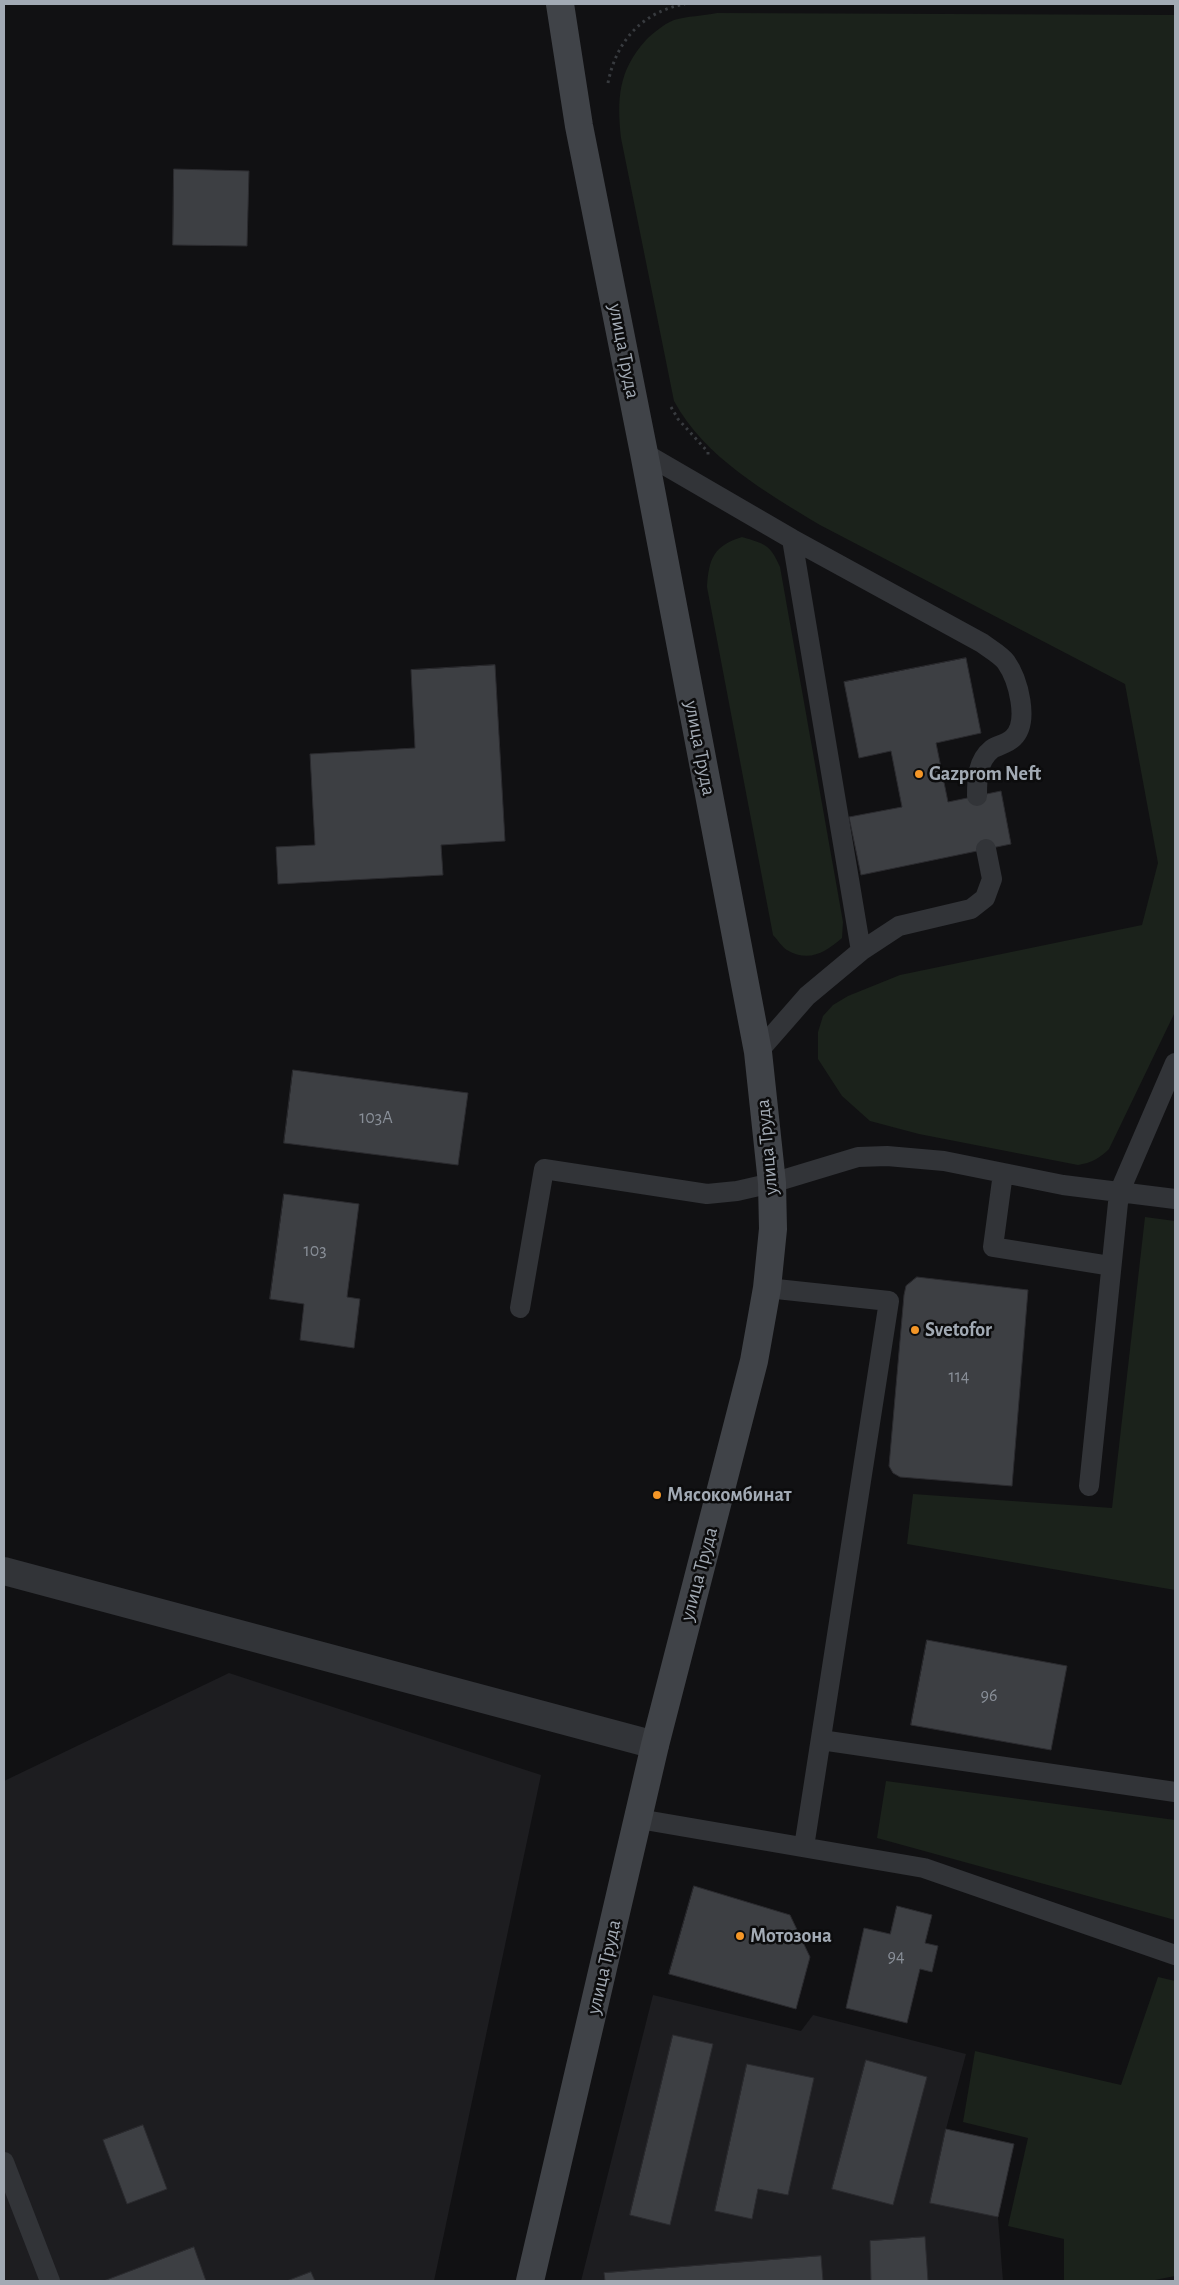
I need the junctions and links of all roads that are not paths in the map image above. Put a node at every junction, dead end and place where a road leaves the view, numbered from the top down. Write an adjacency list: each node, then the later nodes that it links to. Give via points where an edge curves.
1 (560, 4): 2 (street, улица Труда, via 579,126)
2 (644, 453): 3 (lane); 7 (street, улица Труда)
3 (792, 539): 4 (lane, via 982,643 1005,660 1017,680 1020,724 1012,739 982,760 977,776); 6 (lane)
4 (978, 796)
5 (986, 849): 6 (lane, via 992,879 985,898 971,909 900,926)
6 (860, 951): 7 (lane, via 807,996)
7 (758, 1052): 10 (street, улица Труда)
8 (1175, 1063): 11 (lane)
9 (1003, 1173): 10 (lane, via 944,1161 858,1157); 11 (lane); 13 (lane, via 993,1247)
10 (772, 1183): 14 (street, улица Труда, via 773,1229); 15 (lane, via 707,1194 544,1168)
11 (1119, 1193): 12 (lane); 13 (lane)
12 (1175, 1199)
13 (1111, 1266): 16 (lane)
14 (767, 1288): 18 (lane, via 889,1301); 19 (street, улица Труда, via 754,1362)
15 (520, 1308)
16 (1089, 1486)
17 (4, 1571): 19 (street)
18 (821, 1740): 20 (lane); 22 (lane)
19 (655, 1745): 21 (street, улица Труда)
20 (1175, 1792)
21 (639, 1819): 22 (lane); 26 (street, улица Труда)
22 (804, 1847): 23 (lane, via 924,1868)
23 (1175, 1955)
24 (4, 2162): 25 (lane)
25 (50, 2281)
26 (530, 2281)

